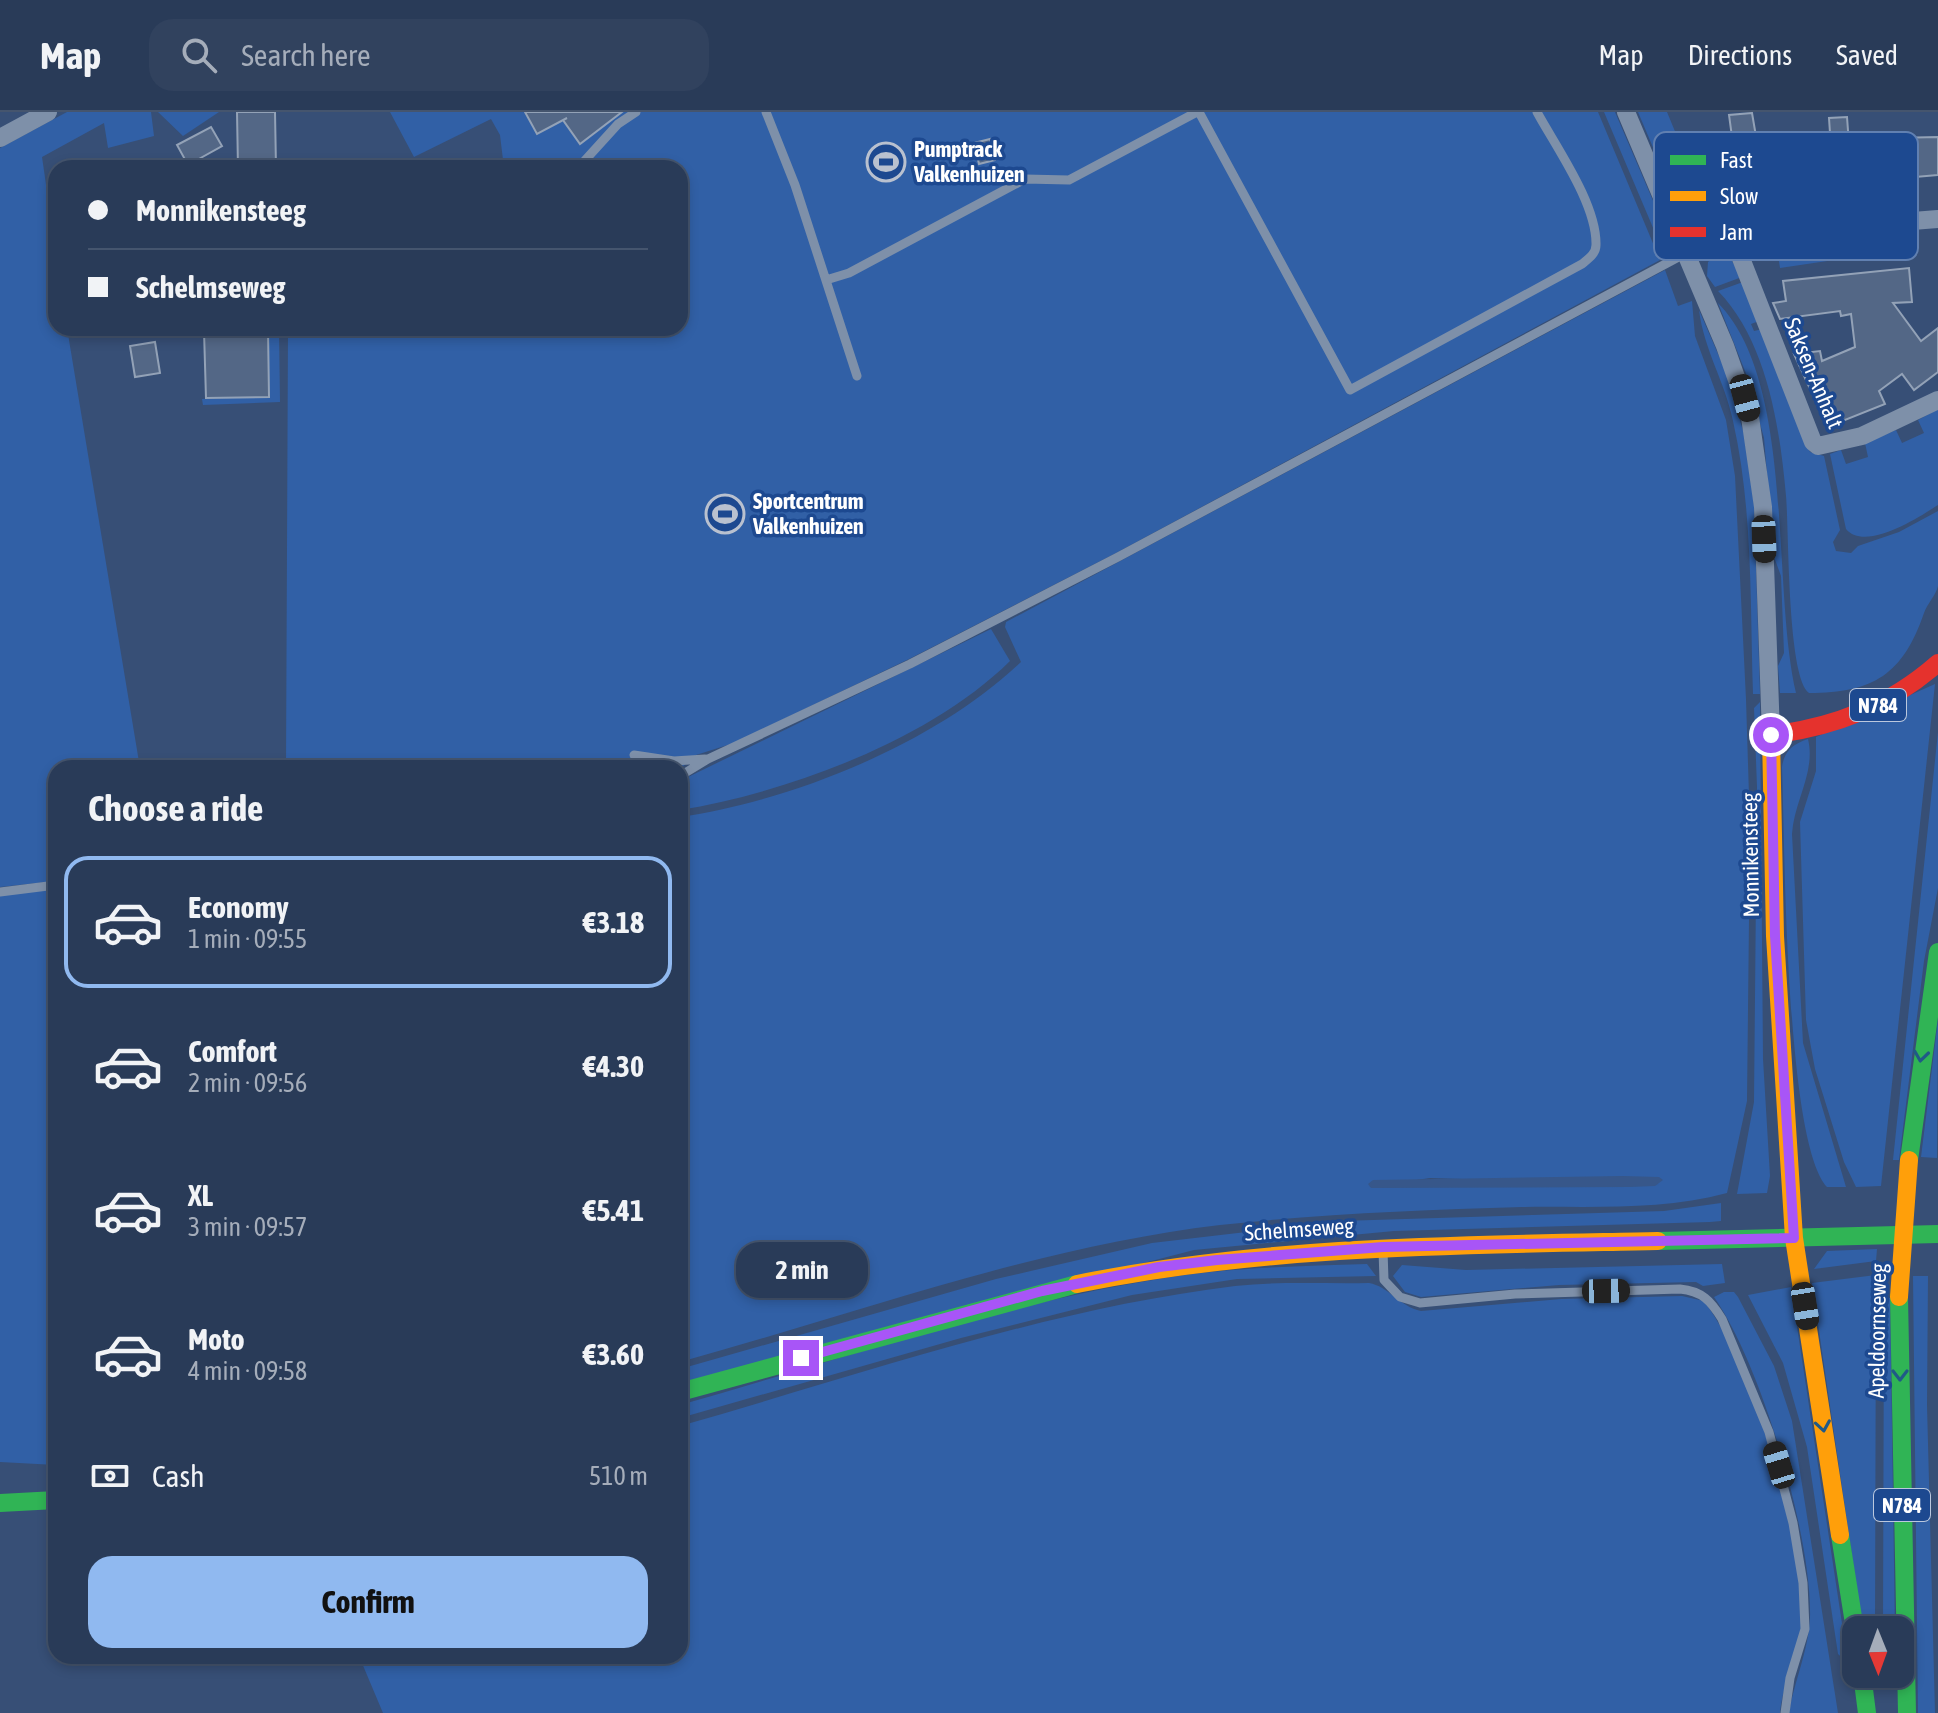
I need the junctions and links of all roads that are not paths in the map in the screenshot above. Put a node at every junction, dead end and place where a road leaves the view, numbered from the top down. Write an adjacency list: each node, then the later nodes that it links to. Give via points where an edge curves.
1 (48, 112): 7 (street)
2 (636, 112): 8 (lane)
3 (766, 112): 15 (lane)
4 (1198, 112): 5 (lane, via 1350,390 1594,254 1585,200); 15 (lane, via 1069,180 1025,179 849,273)
5 (1537, 112)
6 (1626, 112): 9 (street, Monnikensteeg)
7 (0, 138)
8 (585, 160)
9 (1654, 178)
10 (1938, 219): 11 (street)
11 (1918, 221)
12 (1673, 260): 21 (lane, via 1105,564)
13 (1689, 260): 19 (street, Monnikensteeg, via 1745,398 1757,453)
14 (1742, 260): 17 (street, Saksen-Anhalt, via 1813,442 1825,447 1862,436)
15 (826, 280): 16 (lane)
16 (857, 376)
17 (1938, 400)
18 (1938, 663): 19 (main road, N784, via 1890,698 1849,719)
19 (1771, 735): 29 (main road, Monnikensteeg, via 1775,936)
20 (634, 755): 22 (lane)
21 (708, 759): 23 (lane); 24 (lane)
22 (667, 760)
23 (688, 760)
24 (688, 771)
25 (48, 886): 26 (lane)
26 (0, 892)
27 (1938, 952): 38 (main road, Apeldoornseweg / N784, one-way to 38, bridge, via 1909,1160 1899,1297)
28 (1938, 1234): 29 (main road, Schelmseweg)
29 (1794, 1238): 30 (main road, Schelmseweg); 34 (main road, Monnikensteeg, one-way to 34)
30 (1383, 1247): 31 (main road, Schelmseweg, via 1274,1253 1100,1279); 36 (lane, via 1384,1280 1400,1297 1420,1303 1680,1289 1711,1302 1769,1432 1798,1552 1806,1620)
31 (688, 1390)
32 (48, 1500): 33 (main road)
33 (0, 1503)
34 (1853, 1616)
35 (1864, 1688): 37 (main road)
36 (1785, 1713)
37 (1867, 1713)
38 (1907, 1713)

